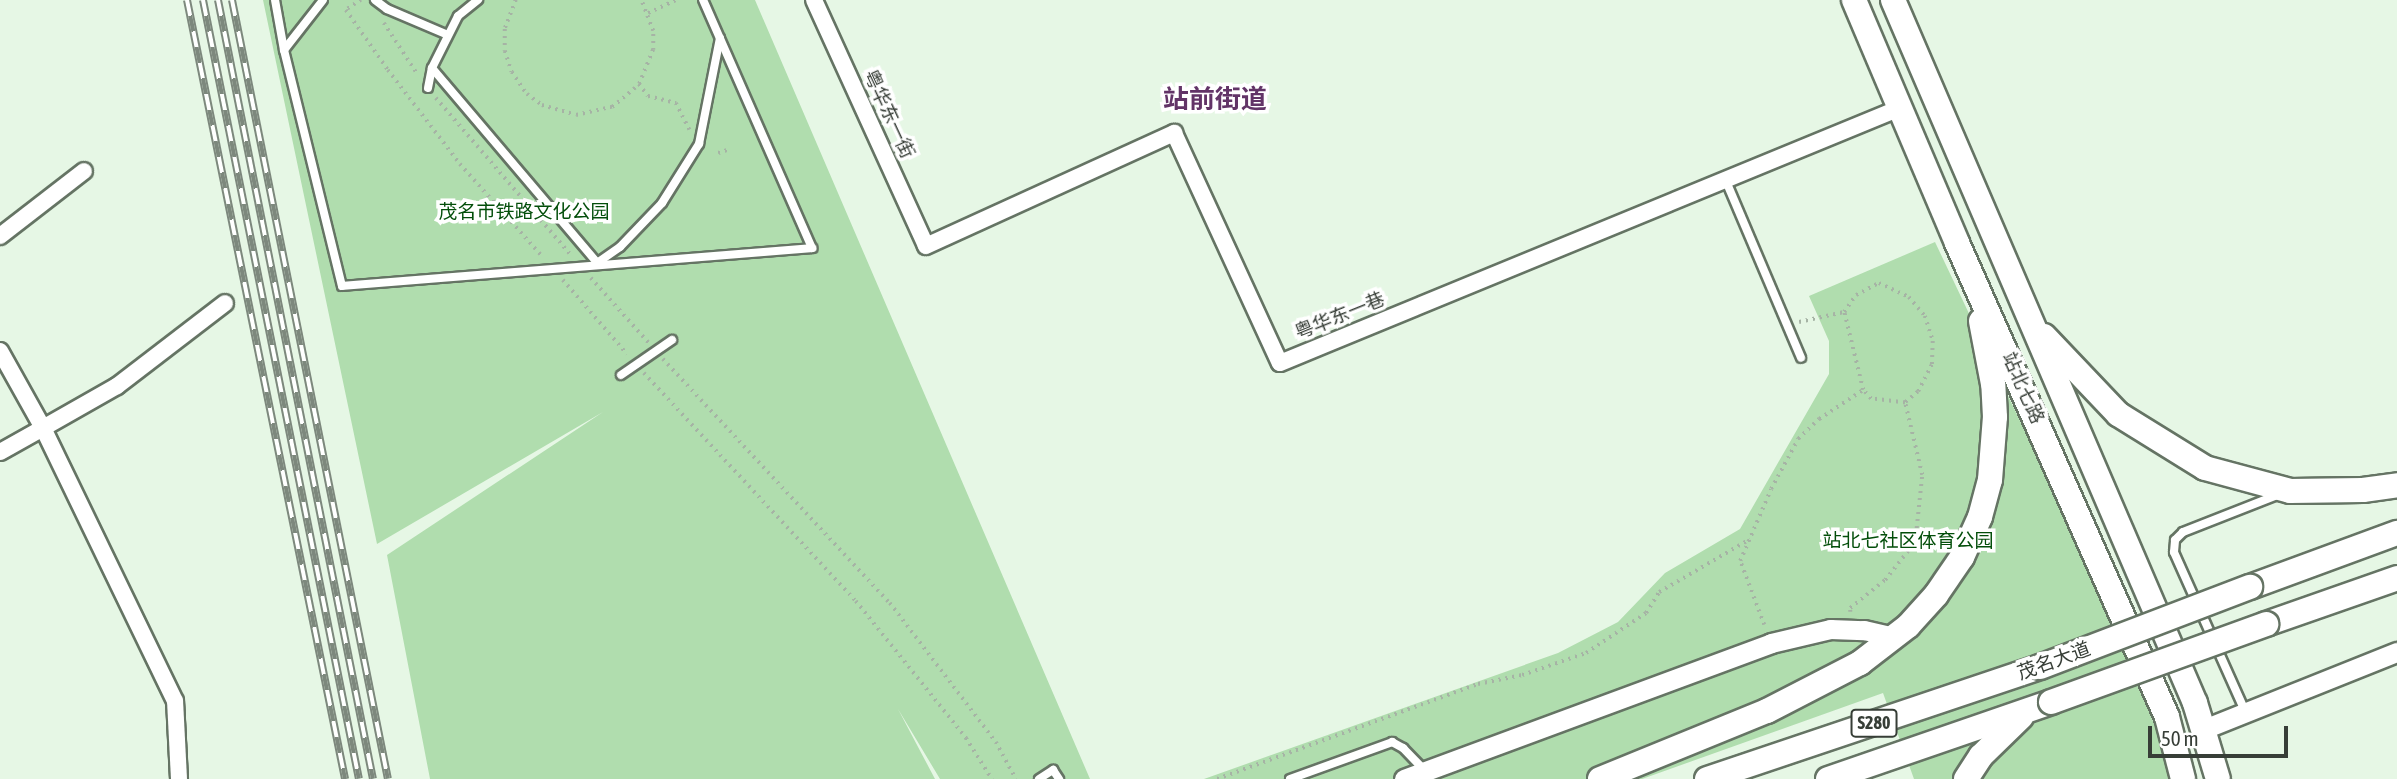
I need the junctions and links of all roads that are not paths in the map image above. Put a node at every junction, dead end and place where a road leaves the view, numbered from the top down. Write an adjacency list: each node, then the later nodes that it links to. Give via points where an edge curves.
1 (275, 0): 11 (lane)
2 (323, 0): 11 (lane)
3 (375, 0): 9 (lane)
4 (478, 0): 9 (lane, via 458,16)
5 (703, 0): 10 (lane)
6 (814, 0): 19 (street, 粤华东一街)
7 (1854, 0): 14 (main road, 站北七路)
8 (1894, 0): 22 (main road, 站北七路)
9 (448, 35): 12 (lane)
10 (720, 38): 20 (lane, via 699,144 652,215); 20 (lane, via 812,248)
11 (284, 50): 20 (lane, via 342,286)
12 (432, 68): 13 (lane); 20 (lane)
13 (428, 88)
14 (1900, 107): 16 (street, 粤华东一巷); 18 (main road, 站北七路)
15 (84, 171): 17 (street)
16 (1726, 181): 19 (street, 粤华东一巷, via 1280,363 1174,134); 25 (lane)
17 (0, 236)
18 (1957, 243): 33 (main road, via 1974,295 1993,384 1990,480 1962,557 1936,594); 48 (main road, 站北七路, via 2167,717)
19 (926, 246)
20 (598, 264)
21 (225, 303): 27 (street, via 117,386)
22 (2032, 323): 30 (main road, via 2118,414 2163,444 2205,467); 37 (main road, 站北七路)
23 (672, 340): 26 (lane)
24 (0, 351): 27 (street)
25 (1801, 358)
26 (621, 374)
27 (43, 428): 28 (street); 39 (street, via 175,701)
28 (0, 452)
29 (2397, 485): 30 (main road)
30 (2290, 491): 36 (lane, via 2192,528 2175,540 2174,552)
31 (2397, 533): 45 (main road, 茂名大道 / S280, bridge, via 2040,667)
32 (2397, 578): 35 (main road, 茂名大道 / S280, bridge)
33 (1894, 637): 38 (street, via 1830,629 1772,643); 44 (main road, via 1860,663 1767,711)
34 (2397, 652): 36 (street)
35 (2026, 711): 46 (main road, 茂名大道 / S280); 47 (main road, via 1981,756)
36 (2245, 713): 37 (street)
37 (2204, 729): 49 (main road, 站北七路)
38 (1426, 771): 42 (lane, via 1392,742); 43 (street)
39 (179, 779)
40 (1039, 779): 41 (lane, via 1053,770)
41 (1059, 779)
42 (1290, 779)
43 (1404, 779)
44 (1600, 779)
45 (1707, 779)
46 (1828, 779)
47 (1966, 779)
48 (2183, 779)
49 (2218, 779)

